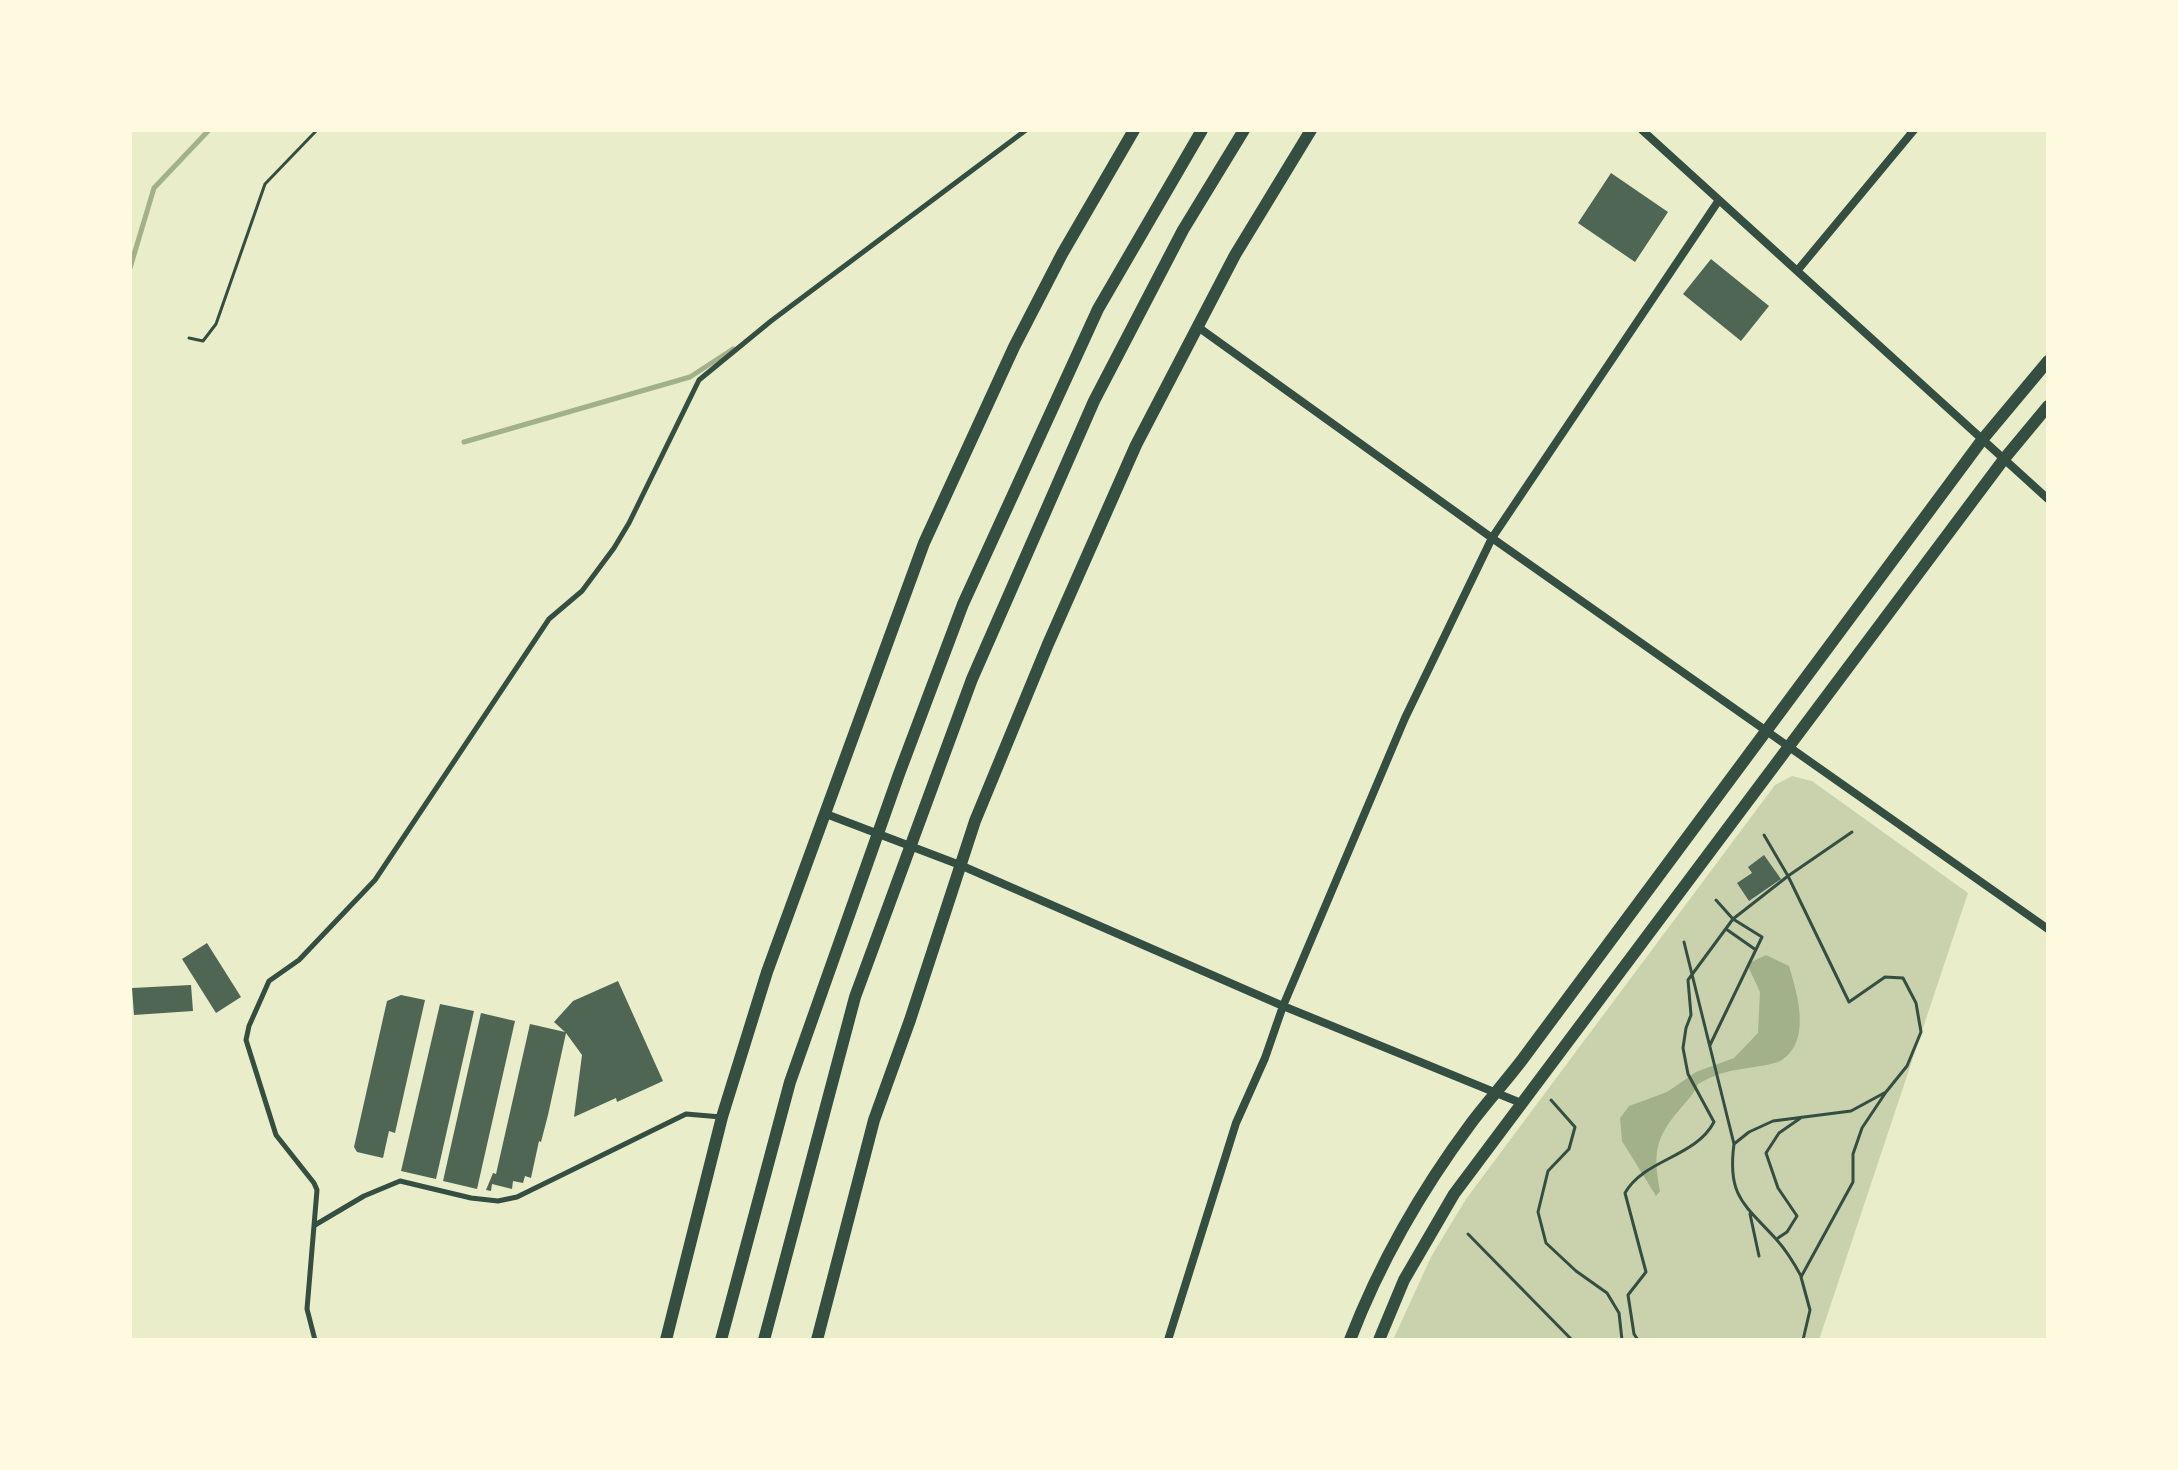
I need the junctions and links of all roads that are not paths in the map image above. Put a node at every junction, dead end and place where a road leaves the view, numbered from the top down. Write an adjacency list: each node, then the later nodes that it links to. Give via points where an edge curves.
1 (1026, 130): 28 (lane, via 699,380 614,548 582,591 549,619 375,880 299,960 269,981 246,1040 276,1135 317,1190)
2 (1134, 130): 19 (street, via 1021,333 924,543)
3 (1202, 130): 20 (street, via 1098,309 963,604)
4 (1244, 130): 21 (street, via 1183,230 1094,401 972,679)
5 (1311, 130): 10 (street)
6 (1642, 130): 8 (street)
7 (1914, 130): 9 (street)
8 (1719, 200): 9 (street); 16 (street)
9 (1797, 271): 13 (street)
10 (1198, 327): 16 (street); 22 (street, via 1123,473)
11 (2048, 361): 13 (street)
12 (2048, 406): 14 (street)
13 (1982, 440): 14 (street); 17 (street)
14 (2004, 459): 15 (street); 18 (street)
15 (2048, 499)
16 (1492, 538): 17 (street); 24 (street, via 1405,718)
17 (1767, 730): 18 (street); 25 (street)
18 (1788, 746): 23 (street); 26 (street)
19 (826, 814): 20 (street); 27 (street, via 767,972)
20 (878, 834): 21 (street); 31 (street, via 790,1082)
21 (911, 844): 22 (street); 32 (street, via 855,997)
22 (960, 865): 24 (street); 33 (street, via 874,1120)
23 (2048, 929)
24 (1283, 1006): 25 (street); 34 (street, via 1236,1123)
25 (1496, 1091): 26 (street); 35 (street, via 1402,1230)
26 (1521, 1103): 36 (street, via 1425,1241)
27 (722, 1117): 28 (lane, via 686,1114 517,1197 471,1198 400,1181); 30 (street)
28 (315, 1225): 29 (lane, via 307,1309)
29 (315, 1340)
30 (666, 1340)
31 (721, 1340)
32 (764, 1340)
33 (817, 1340)
34 (1168, 1340)
35 (1350, 1340)
36 (1379, 1340)

